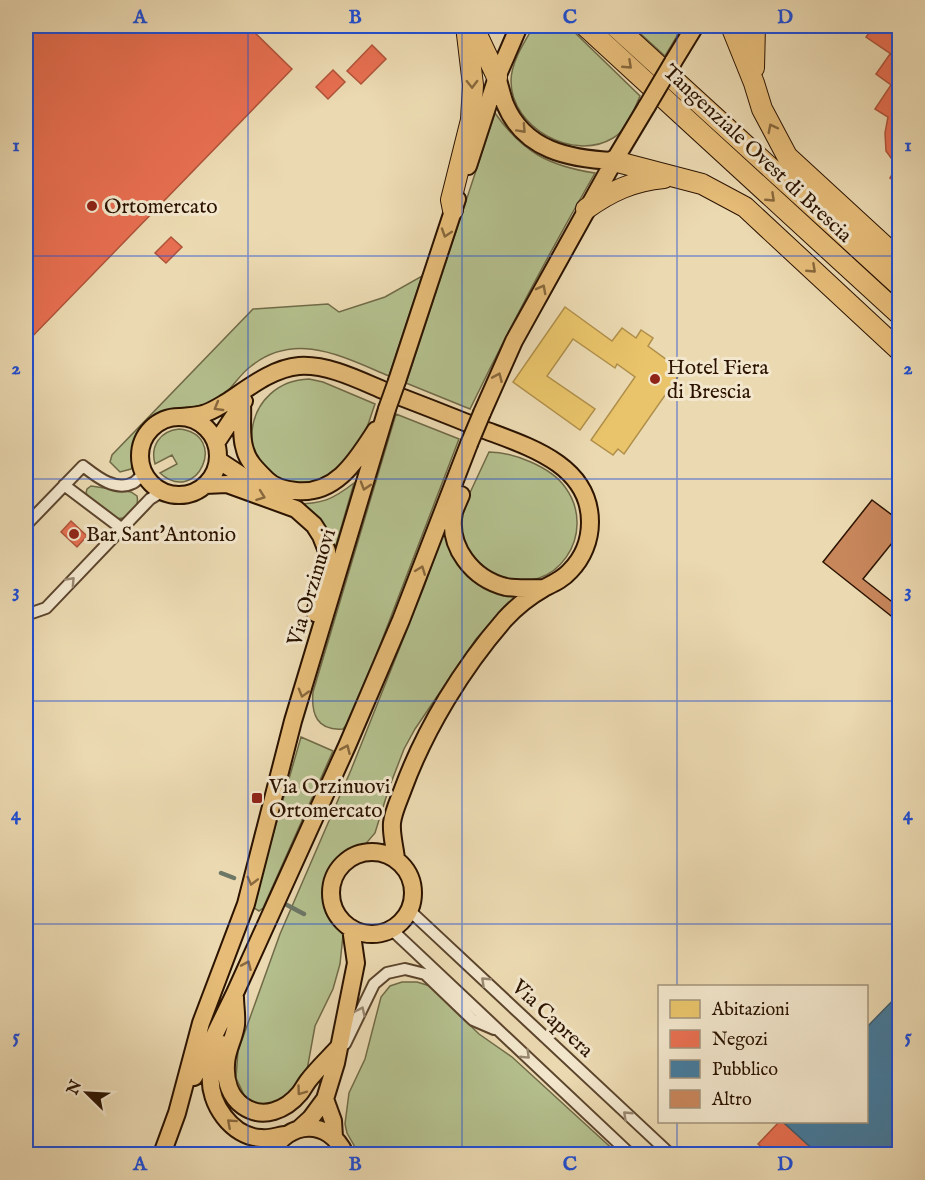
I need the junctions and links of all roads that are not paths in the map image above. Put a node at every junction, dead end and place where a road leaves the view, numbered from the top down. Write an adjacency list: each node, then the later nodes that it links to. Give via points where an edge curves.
1 (466, 26): 14 (highway, one-way to 14, via 473,85 471,120 451,200)
2 (473, 26): 9 (highway)
3 (519, 26): 9 (main road, Via Orzinuovi)
4 (585, 26): 17 (highway, Tangenziale Ovest di Brescia, one-way to 17)
5 (615, 26): 16 (highway, Tangenziale Ovest di Brescia)
6 (695, 26): 11 (main road, Via Orzinuovi, bridge)
7 (732, 26): 10 (highway)
8 (754, 26): 10 (highway)
9 (497, 77): 11 (main road, one-way to 11, via 515,121 540,145 572,157); 14 (main road, Via Orzinuovi)
10 (754, 83): 15 (highway, one-way to 10, via 787,156 762,109)
11 (614, 161): 12 (highway); 13 (main road, Via Orzinuovi)
12 (679, 177): 13 (highway, via 643,180 620,188); 18 (highway, one-way to 18, via 702,184 745,207)
13 (586, 209): 24 (main road, Via Orzinuovi, one-way to 13, bridge, via 514,340)
14 (453, 210): 21 (main road, Via Orzinuovi, one-way to 21, bridge)
15 (900, 260)
16 (900, 286)
17 (900, 315)
18 (900, 351)
19 (252, 387): 20 (main road); 22 (main road, one-way to 22, via 204,414); 33 (main road, via 281,369 314,366 331,370 555,460 579,483 590,514 590,530 572,570)
20 (242, 404): 23 (main road); 27 (main road, via 245,453)
21 (387, 412): 27 (main road, via 355,462 332,484 305,492); 35 (main road, Via Orzinuovi, one-way to 35)
22 (181, 417): 23 (main road, via 204,425); 26 (main road, via 159,422 147,434 140,454)
23 (216, 443): 25 (main road)
24 (469, 444): 33 (main road, via 468,478 454,512 453,527 461,554 478,575 490,582 519,589); 43 (main road, Via Orzinuovi, one-way to 24, via 401,620)
25 (218, 460): 27 (main road, via 244,477); 29 (main road)
26 (144, 473): 28 (street, via 132,484 118,484 99,478 83,465); 30 (main road)
27 (272, 484)
28 (64, 485): 31 (street); 32 (street)
29 (205, 485): 30 (main road, via 185,494); 35 (main road, one-way to 35, via 227,484 296,509 321,536 327,551 327,568 312,627)
30 (163, 492): 32 (street, via 150,499)
31 (26, 525)
32 (121, 528): 34 (street, one-way to 32, via 46,608)
33 (545, 588): 36 (main road, via 506,619 440,712 412,765)
34 (26, 615)
35 (312, 659): 47 (main road, Via Orzinuovi, one-way to 47, via 246,904 201,1023)
36 (392, 824): 37 (main road); 38 (main road)
37 (369, 852): 38 (main road); 40 (main road, via 348,859 334,878 332,900 342,921)
38 (396, 859): 39 (main road, via 410,878 413,899)
39 (409, 910): 41 (main road, via 402,921); 54 (street, Via Caprera, one-way to 39)
40 (351, 928): 41 (main road, via 368,933); 42 (main road)
41 (384, 931): 42 (main road); 44 (street)
42 (356, 963): 45 (main road)
43 (235, 993): 45 (main road, one-way to 43, via 307,1081 286,1106 266,1113 246,1108 237,1101 226,1079 227,1051 236,1025); 47 (main road, Via Orzinuovi); 48 (main road, one-way to 43, via 262,1138 248,1136 233,1127 215,1102 211,1072 230,1021)
44 (502, 1032): 45 (street, one-way to 44, via 374,984 396,970 424,974 473,1020); 53 (street, one-way to 53)
45 (338, 1055): 46 (main road)
46 (325, 1099): 48 (main road, via 311,1118); 49 (main road)
47 (177, 1113): 50 (main road, Via Orzinuovi)
48 (292, 1132): 49 (main road, via 317,1129); 51 (main road, via 276,1144)
49 (334, 1137): 52 (main road)
50 (162, 1155)
51 (271, 1155)
52 (345, 1155)
53 (630, 1155)
54 (670, 1155)

